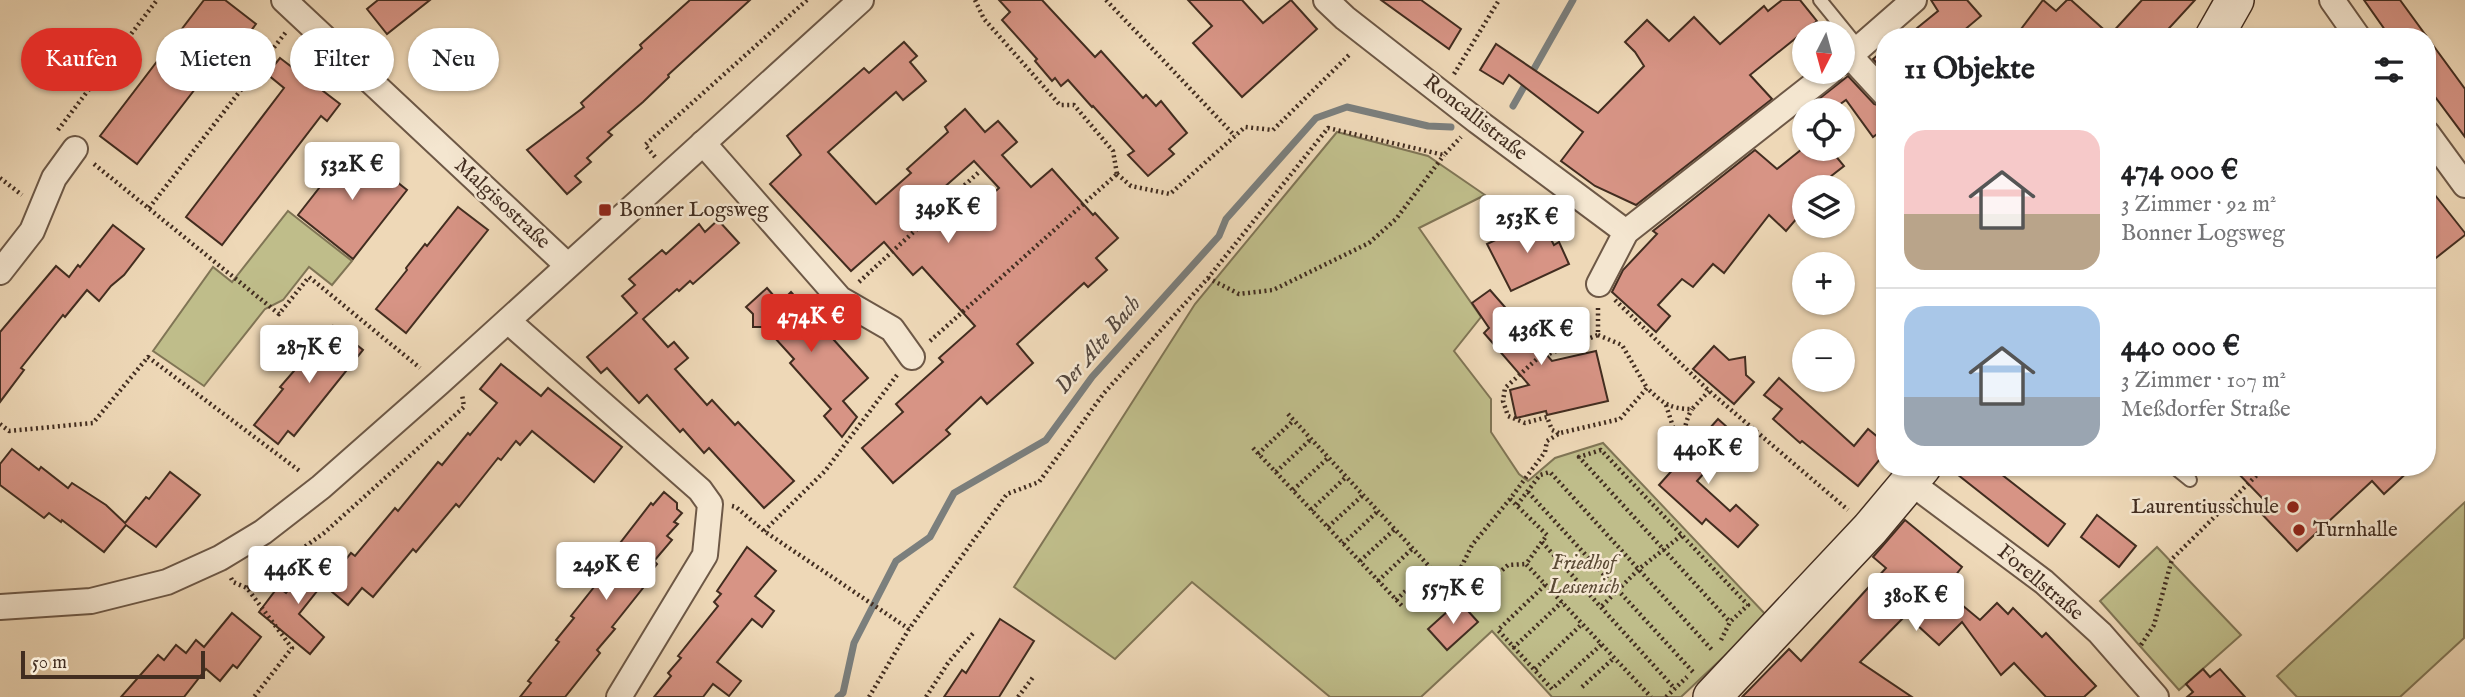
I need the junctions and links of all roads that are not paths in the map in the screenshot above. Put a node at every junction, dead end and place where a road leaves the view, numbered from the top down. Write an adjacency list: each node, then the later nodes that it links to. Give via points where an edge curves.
1 (861, 0): 17 (street)
2 (1326, 0): 21 (street, Roncallistraße)
3 (1820, 0): 8 (lane)
4 (1914, 0): 9 (street)
5 (2332, 0): 11 (street)
6 (2234, 1): 10 (street)
7 (299, 5): 22 (street, Malgisostraße)
8 (1829, 21)
9 (1881, 28)
10 (2219, 28)
11 (2352, 28)
12 (1876, 32): 13 (street)
13 (1855, 50)
14 (1855, 68): 16 (street)
15 (1813, 84): 21 (street)
16 (1876, 86)
17 (703, 143): 22 (street); 26 (street, via 840,299 892,329)
18 (2436, 145): 20 (street)
19 (75, 149): 23 (street, via 54,178 32,231)
20 (2465, 185)
21 (1626, 232): 24 (street)
22 (567, 265): 25 (street)
23 (0, 272)
24 (1599, 285)
25 (508, 321): 31 (street, via 321,487 220,558 167,582 90,601); 33 (street, via 710,503 705,555)
26 (912, 356)
27 (1915, 476): 32 (street, via 1870,528)
28 (1917, 476): 34 (street, Forellstraße, via 2044,582)
29 (2185, 476): 30 (lane)
30 (2190, 480)
31 (0, 607)
32 (1702, 685)
33 (619, 697)
34 (2157, 697)

